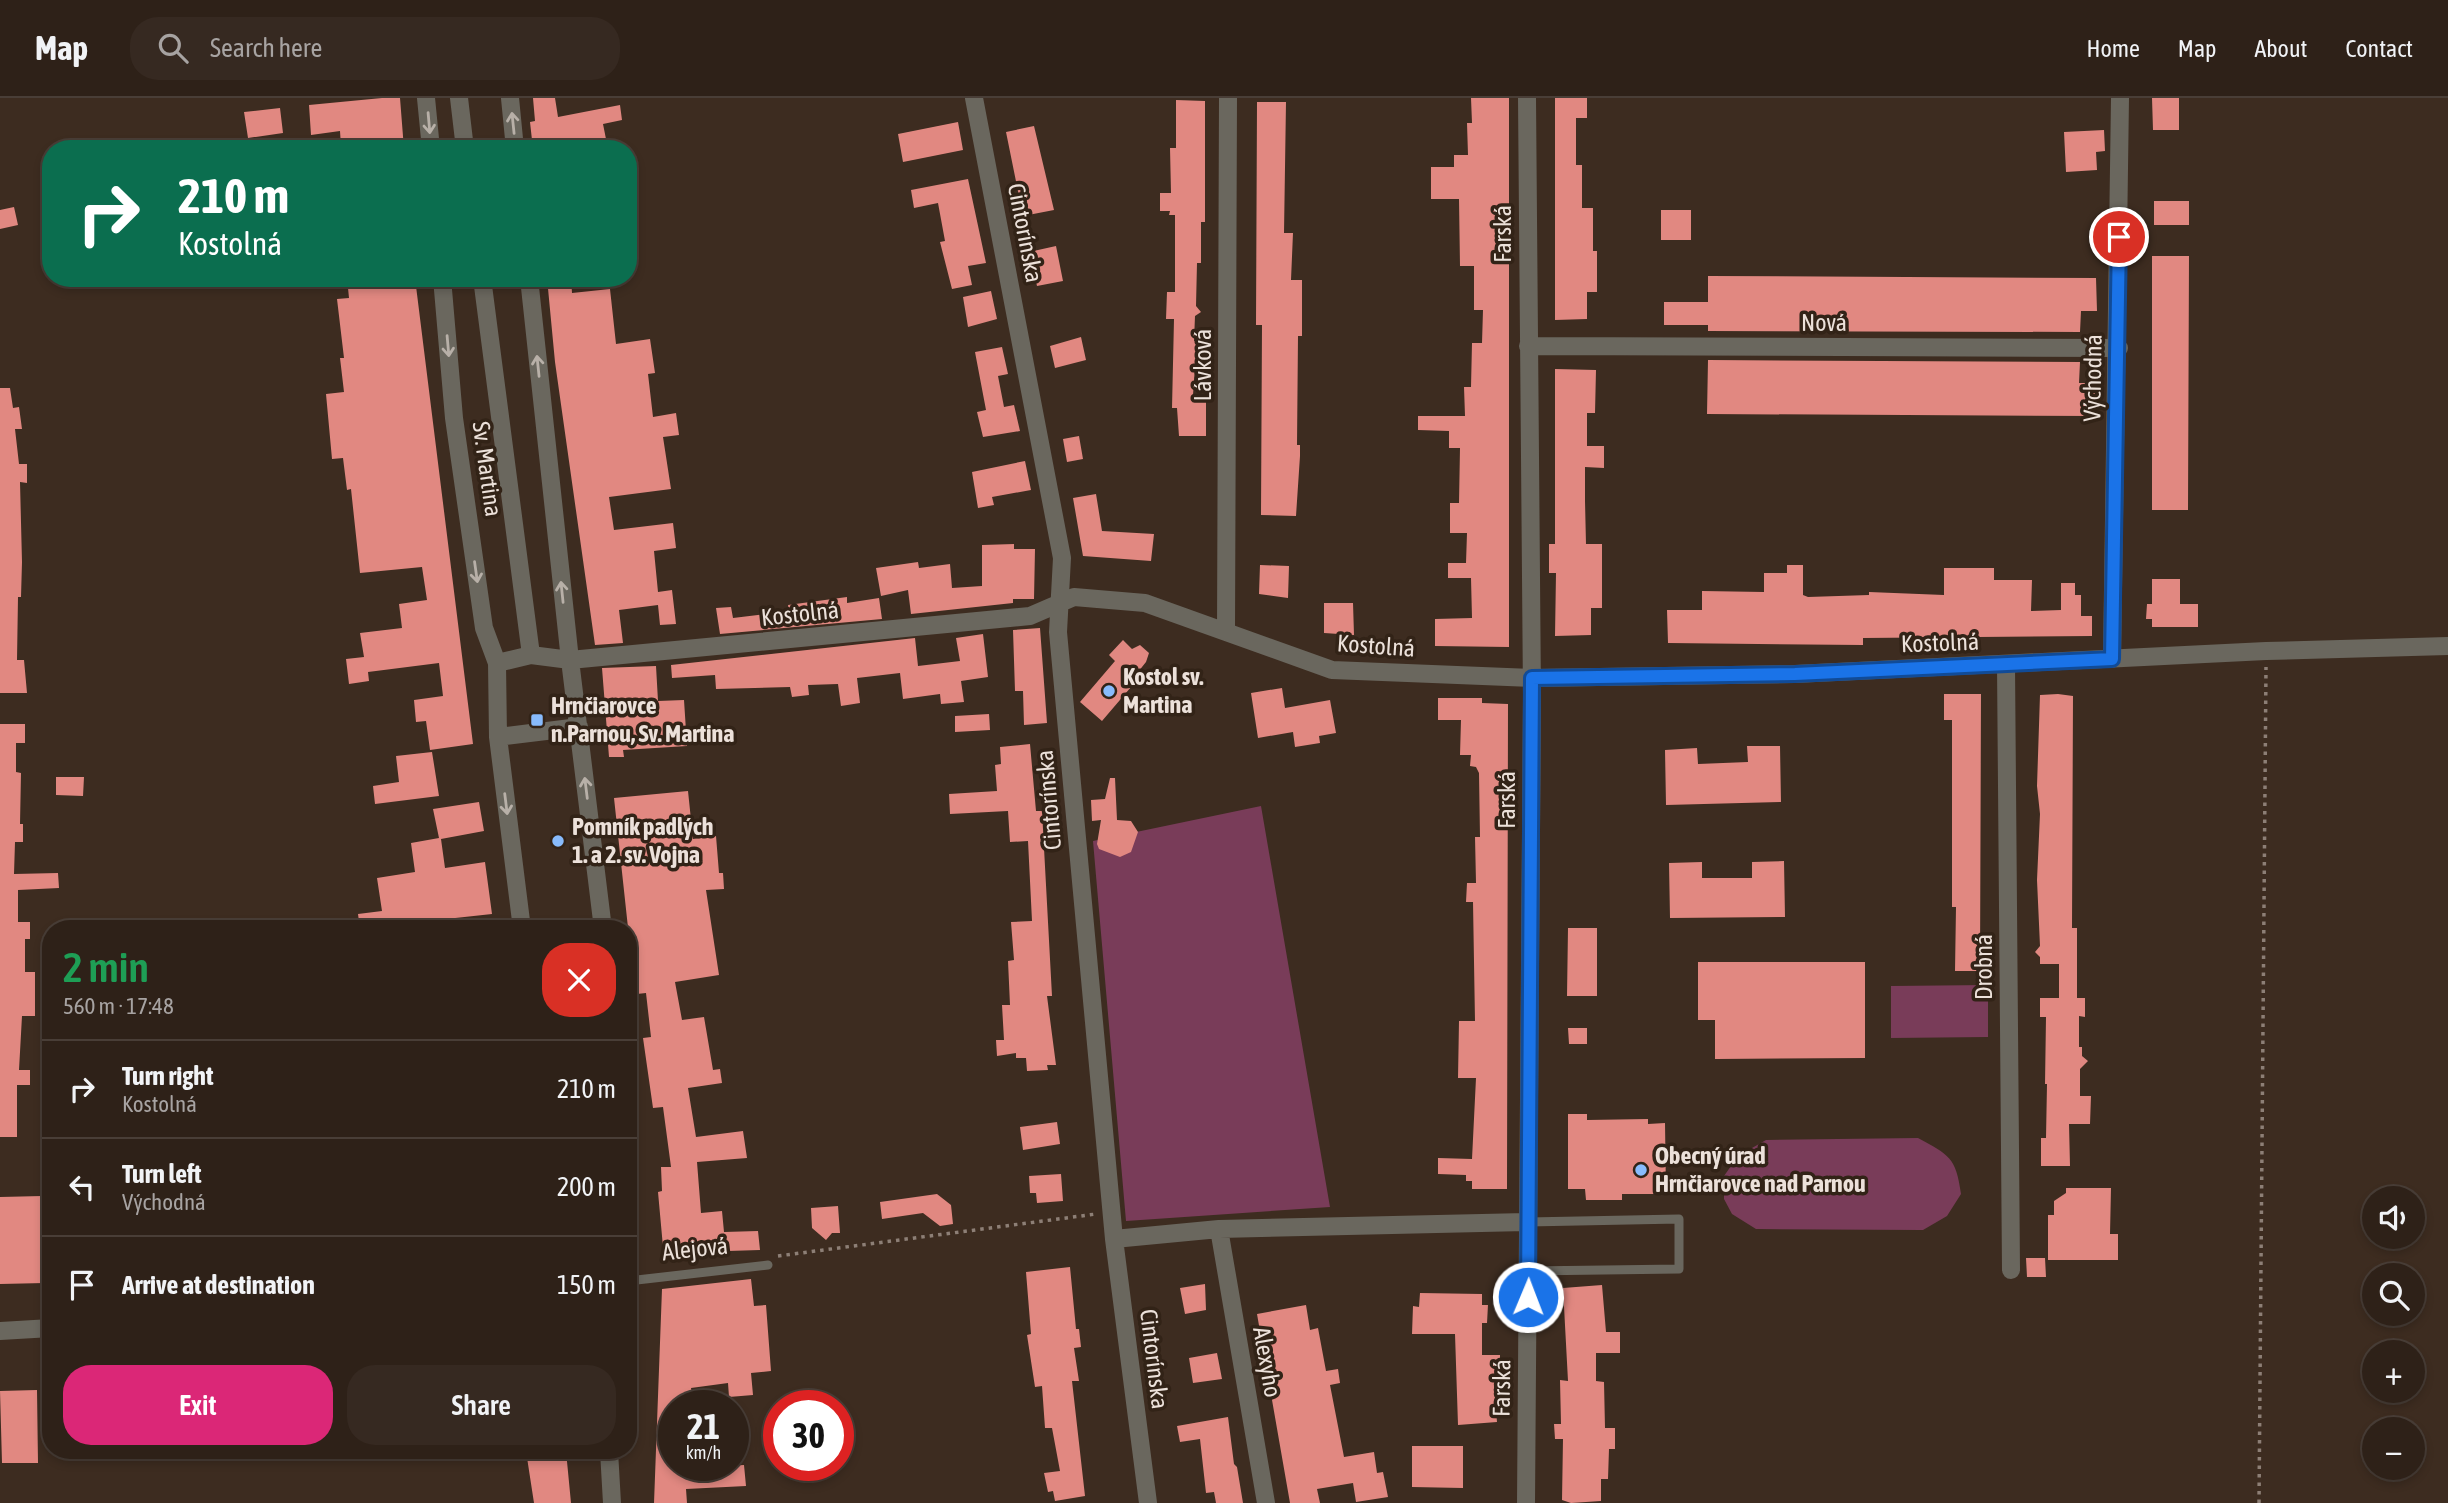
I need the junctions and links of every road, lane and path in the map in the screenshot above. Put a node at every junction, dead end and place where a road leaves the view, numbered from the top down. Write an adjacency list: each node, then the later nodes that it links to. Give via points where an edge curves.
1 (426, 98): 8 (street, one-way to 8)
2 (458, 98): 9 (street)
3 (510, 98): 10 (street, one-way to 3)
4 (974, 98): 16 (street, Cintorínska, via 1062,558)
5 (1228, 98): 17 (street, Lávková)
6 (1527, 98): 14 (street, Farská)
7 (2120, 98): 15 (street, Východná)
8 (430, 140)
9 (464, 140)
10 (514, 140)
11 (443, 287): 23 (street, Sv. Martina, one-way to 23, via 458,444 484,628)
12 (483, 287): 20 (street, Sv. Martina)
13 (530, 287): 22 (street, one-way to 13)
14 (1528, 346): 15 (street, Nová); 25 (street, Farská)
15 (2119, 348): 21 (street, Východná)
16 (1059, 604): 17 (street, Kostolná, via 1074,597 1145,603); 22 (street, Kostolná, via 1030,616); 30 (street, Cintorínska)
17 (1226, 632): 25 (street, Kostolná, via 1332,670)
18 (2448, 646): 19 (street, Kostolná)
19 (2266, 651): 21 (street, Kostolná); 45 (path)
20 (531, 655): 22 (street); 23 (street)
21 (2112, 659): 24 (street, Kostolná)
22 (570, 660): 26 (street)
23 (497, 663): 27 (street, Sv. Martina)
24 (2006, 665): 25 (street, Kostolná); 35 (street, Drobná)
25 (1532, 678): 31 (street, Farská)
26 (579, 727): 27 (street); 29 (street, one-way to 26)
27 (498, 737): 28 (street, Sv. Martina, one-way to 28)
28 (521, 920)
29 (602, 920)
30 (1112, 1212): 33 (street, Cintorínska); 34 (path)
31 (1528, 1222): 32 (street); 36 (street, Farská); 36 (lane, via 1679,1219 1679,1269)
32 (1219, 1229): 33 (street); 43 (street, Alexyho)
33 (1114, 1239): 42 (street, Cintorínska)
34 (768, 1261): 37 (lane, Alejová)
35 (2011, 1270)
36 (1528, 1271): 44 (street, Farská)
37 (637, 1280)
38 (42, 1329): 39 (street)
39 (0, 1331)
40 (609, 1459): 41 (street)
41 (612, 1503)
42 (1148, 1503)
43 (1266, 1503)
44 (1526, 1503)
45 (2259, 1503)

